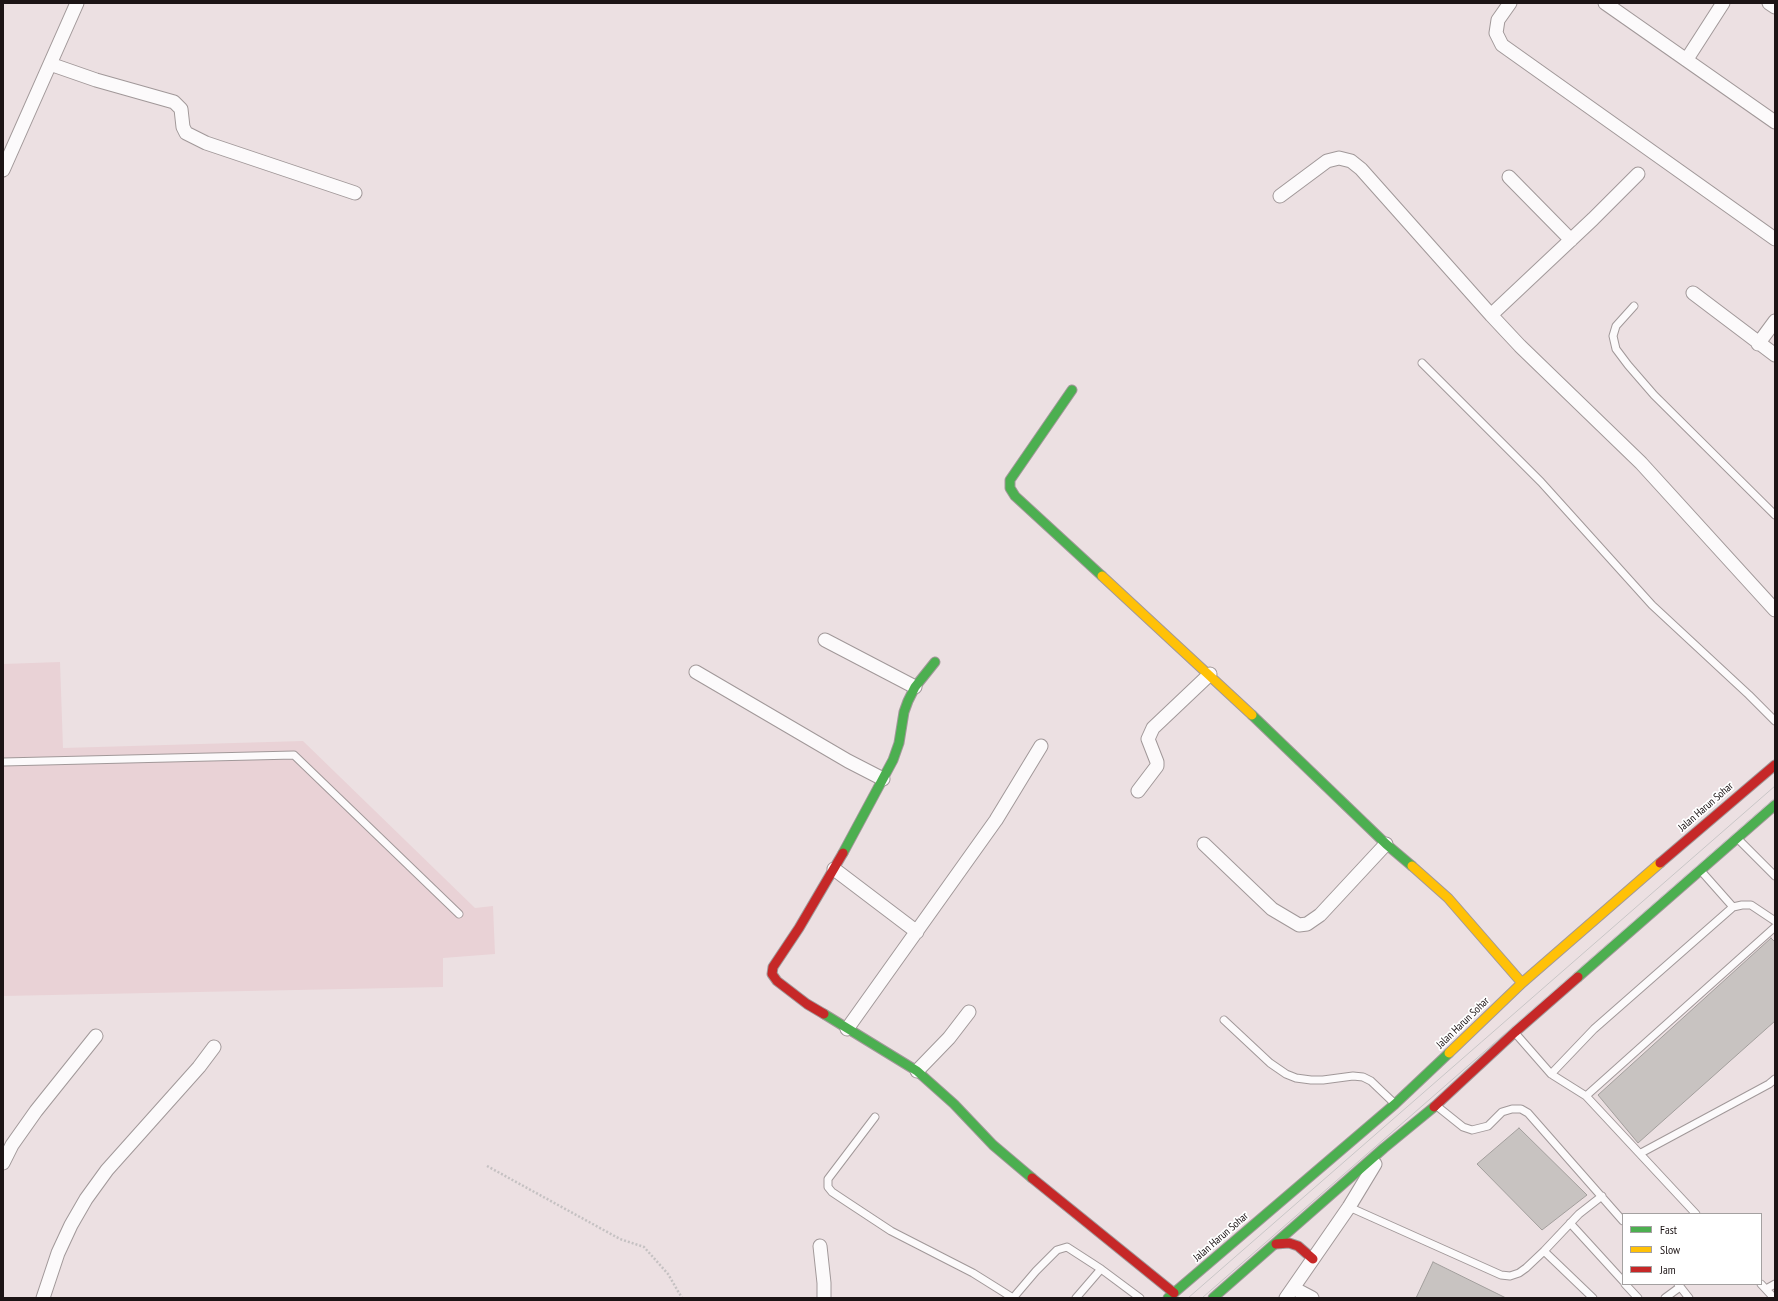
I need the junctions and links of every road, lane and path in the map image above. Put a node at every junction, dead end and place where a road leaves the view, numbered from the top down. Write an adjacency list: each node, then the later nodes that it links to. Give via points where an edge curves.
1 (78, 3): 8 (street)
2 (1510, 3): 15 (street, via 1498,20 1496,33 1502,45)
3 (1605, 3): 7 (street)
4 (1723, 3): 7 (street)
5 (1769, 3): 6 (street)
6 (1775, 7)
7 (1687, 59): 9 (street)
8 (50, 64): 10 (street); 13 (street, via 174,102 181,108 186,133 206,143)
9 (1775, 122)
10 (3, 170)
11 (1638, 174): 16 (street)
12 (1509, 177): 16 (street)
13 (355, 193)
14 (1280, 196): 19 (street, via 1327,161 1339,158 1351,160 1361,168)
15 (1775, 239)
16 (1571, 240): 19 (street)
17 (1693, 293): 21 (street)
18 (1634, 306): 25 (lane, via 1616,326 1613,336 1616,349 1654,395)
19 (1491, 316): 26 (street, via 1641,463)
20 (1775, 321): 21 (street)
21 (1758, 344): 22 (street)
22 (1775, 355)
23 (1422, 363): 32 (lane, via 1541,482 1652,605)
24 (1072, 390): 30 (main road, via 1010,480 1010,488 1015,496)
25 (1775, 515)
26 (1775, 610)
27 (825, 640): 31 (street)
28 (935, 662): 31 (main road)
29 (696, 672): 36 (street)
30 (1210, 674): 37 (street, via 1153,728 1148,739 1157,766); 41 (main road)
31 (915, 687): 36 (main road, via 904,712 899,743)
32 (1775, 721)
33 (1041, 746): 49 (street, via 996,820)
34 (3, 762): 46 (lane, via 294,755)
35 (1775, 765): 50 (main road, Jalan Harun Sohar)
36 (883, 779): 42 (main road)
37 (1138, 791)
38 (1775, 805): 39 (main road)
39 (1737, 838): 43 (main road); 44 (lane)
40 (1204, 844): 41 (street, via 1272,909 1299,925 1307,924 1320,915)
41 (1386, 844): 50 (main road, via 1448,898)
42 (834, 869): 49 (street); 53 (main road, via 772,971 777,981 807,1004)
43 (1700, 870): 45 (lane); 54 (main road)
44 (1775, 876)
45 (1733, 908): 47 (lane, via 1751,905); 58 (lane, via 1594,1029)
46 (459, 914)
47 (1775, 921)
48 (1775, 927): 60 (lane)
49 (917, 932): 53 (street)
50 (1522, 983): 61 (main road, Jalan Harun Sohar)
51 (969, 1012): 57 (street)
52 (1224, 1020): 61 (lane, via 1270,1063 1286,1074 1311,1080 1363,1077 1371,1081)
53 (847, 1029): 57 (main road)
54 (1515, 1032): 58 (lane); 62 (main road)
55 (96, 1036): 64 (street)
56 (214, 1047): 86 (street, via 107,1170 86,1199 58,1253)
57 (917, 1072): 85 (main road, via 954,1104 993,1145)
58 (1551, 1074): 60 (lane)
59 (1775, 1079): 66 (lane)
60 (1586, 1096): 66 (lane)
61 (1395, 1104): 85 (main road, Jalan Harun Sohar)
62 (1436, 1105): 65 (main road); 69 (lane, via 1463,1127 1472,1130 1488,1126 1502,1112 1521,1109 1528,1113)
63 (874, 1117): 89 (lane, via 828,1179 830,1190 891,1231 973,1273)
64 (7, 1145): 67 (street)
65 (1384, 1148): 70 (street); 74 (main road)
66 (1641, 1154): 71 (lane)
67 (3, 1163)
68 (487, 1166): 87 (path, via 620,1239 644,1247 668,1274)
69 (1602, 1196): 72 (lane); 73 (lane)
70 (1349, 1207): 76 (lane, via 1500,1275 1510,1276 1519,1273); 77 (street)
71 (1695, 1213)
72 (1622, 1220)
73 (1570, 1223): 76 (lane); 79 (lane)
74 (1276, 1244): 77 (main road, via 1289,1243 1298,1246); 92 (main road)
75 (820, 1246): 88 (street)
76 (1544, 1251): 94 (lane)
77 (1313, 1259): 84 (street)
78 (1101, 1269): 89 (lane, via 1070,1248 1061,1248 1036,1271); 90 (lane); 91 (lane)
79 (1622, 1280)
80 (1775, 1284): 83 (lane)
81 (1626, 1285): 95 (lane)
82 (1679, 1286): 96 (lane); 97 (lane)
83 (1764, 1287): 98 (lane)
84 (1290, 1293): 93 (street)
85 (1171, 1296)
86 (43, 1298)
87 (682, 1298)
88 (824, 1298)
89 (1013, 1298)
90 (1076, 1298)
91 (1140, 1298)
92 (1213, 1298)
93 (1312, 1298)
94 (1593, 1298)
95 (1638, 1298)
96 (1665, 1298)
97 (1689, 1298)
98 (1774, 1298)

